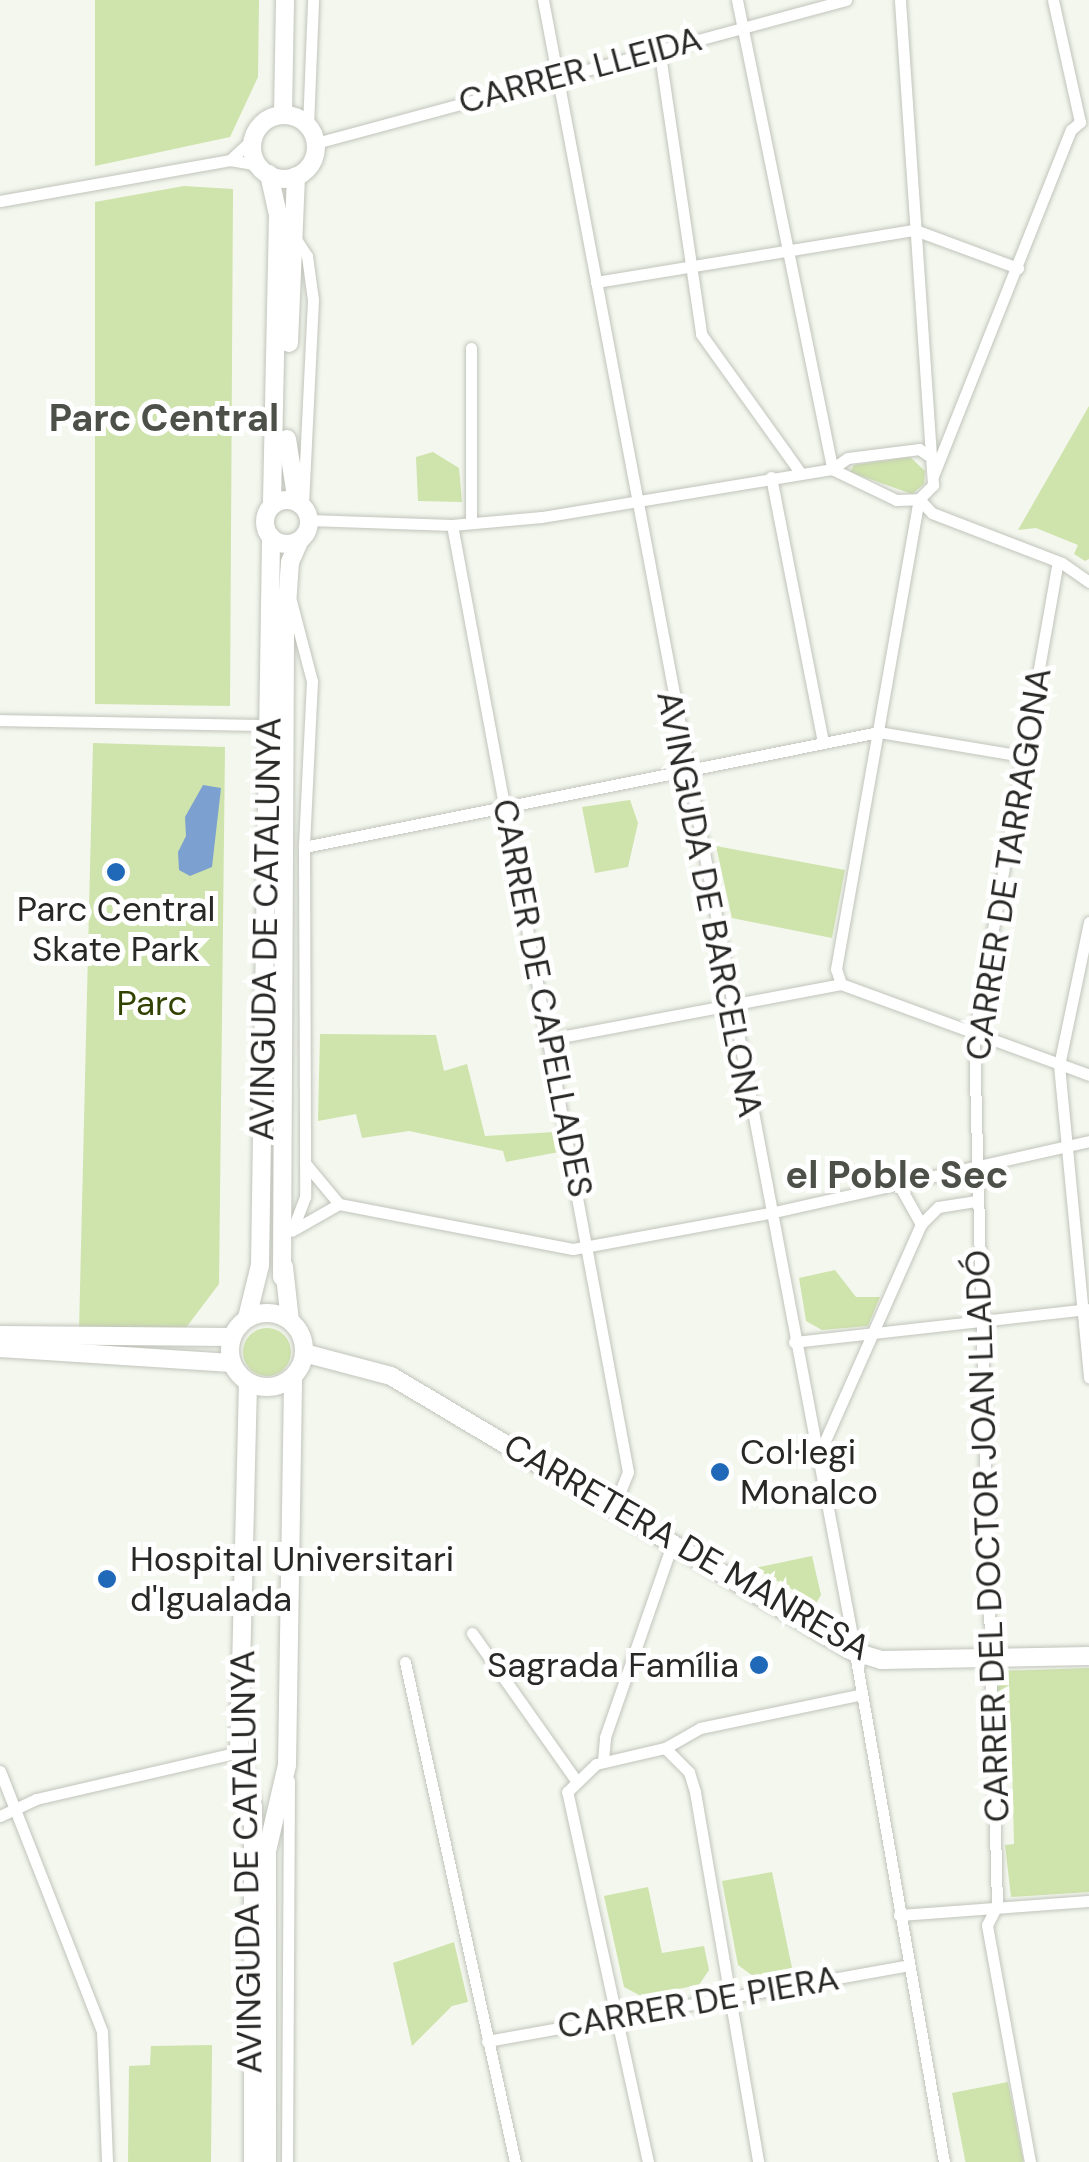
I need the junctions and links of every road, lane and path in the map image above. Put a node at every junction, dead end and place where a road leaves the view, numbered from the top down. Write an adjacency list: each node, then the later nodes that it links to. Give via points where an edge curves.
1 (285, 0): 11 (street)
2 (313, 0): 13 (street)
3 (543, 0): 10 (street, AVINGUDA DE BARCELONA)
4 (737, 0): 8 (street)
5 (846, 0): 8 (street, CARRER LLEIDA)
6 (900, 0): 19 (street)
7 (1053, 0): 12 (street)
8 (741, 27): 9 (street, CARRER LLEIDA); 20 (street)
9 (659, 48): 10 (street, CARRER LLEIDA); 21 (street)
10 (557, 75): 13 (street, CARRER LLEIDA); 23 (street, AVINGUDA DE BARCELONA)
11 (283, 115): 13 (street); 14 (street, via 264,122)
12 (1085, 118): 22 (street)
13 (312, 135): 17 (street, via 312,163)
14 (254, 138): 15 (street); 16 (street)
15 (230, 160): 16 (street); 18 (street)
16 (263, 170): 17 (street); 32 (street, via 278,215)
17 (296, 176): 33 (street, via 287,455)
18 (0, 201)
19 (915, 230): 20 (street); 22 (street); 25 (street)
20 (789, 246): 21 (street); 26 (street)
21 (692, 262): 23 (street); 27 (street, via 700,334)
22 (1018, 268): 29 (street)
23 (596, 282): 31 (street, AVINGUDA DE BARCELONA)
24 (470, 348): 34 (street)
25 (928, 454): 26 (street, via 919,449 848,458); 29 (street)
26 (832, 469): 27 (street); 30 (street, via 869,491)
27 (799, 472): 28 (street)
28 (771, 476): 31 (street); 44 (street)
29 (933, 476): 30 (street)
30 (919, 499): 38 (street, via 932,513); 43 (street)
31 (633, 503): 34 (street); 46 (street, AVINGUDA DE BARCELONA)
32 (272, 506): 33 (street); 36 (street, via 265,522)
33 (303, 510): 35 (street); 37 (street)
34 (471, 524): 35 (street)
35 (452, 525): 47 (street, CARRER DE CAPELLADES)
36 (271, 538): 37 (street); 42 (street, AVINGUDA DE CATALUNYA)
37 (300, 540): 40 (street, AVINGUDA DE CATALUNYA)
38 (1058, 562): 39 (street); 45 (street, CARRER DE TARRAGONA)
39 (1089, 582)
40 (286, 590): 48 (street, via 312,680); 67 (street, AVINGUDA DE CATALUNYA)
41 (0, 720): 42 (street)
42 (268, 725): 69 (street, AVINGUDA DE CATALUNYA, via 260,1266)
43 (879, 732): 44 (street); 45 (street); 50 (street, via 836,969)
44 (823, 743): 46 (street)
45 (1023, 756): 52 (street, CARRER DE TARRAGONA)
46 (685, 773): 47 (street); 51 (street, AVINGUDA DE BARCELONA)
47 (507, 806): 48 (street); 53 (street, CARRER DE CAPELLADES)
48 (304, 848): 58 (street)
49 (1089, 922): 54 (street)
50 (841, 984): 51 (street); 52 (street)
51 (730, 1006): 53 (street); 63 (street, AVINGUDA DE BARCELONA)
52 (974, 1037): 54 (street); 59 (street, CARRER DE TARRAGONA)
53 (550, 1040): 66 (street, CARRER DE CAPELLADES)
54 (1059, 1064): 55 (street); 57 (street)
55 (1089, 1075)
56 (1089, 1141): 57 (street)
57 (1071, 1149): 59 (street); 68 (street)
58 (304, 1163): 62 (street); 65 (street, via 304,1197)
59 (975, 1167): 60 (street); 61 (street, CARRER DEL DOCTOR JOAN LLADÓ)
60 (900, 1184): 63 (street); 64 (street)
61 (976, 1201): 64 (street, via 938,1207); 70 (street, CARRER DEL DOCTOR JOAN LLADÓ)
62 (340, 1204): 65 (street); 66 (street)
63 (770, 1213): 66 (street); 75 (street, AVINGUDA DE BARCELONA)
64 (921, 1224): 72 (street)
65 (292, 1231): 67 (street)
66 (590, 1247): 83 (street, CARRER DE CAPELLADES)
67 (282, 1278): 71 (street)
68 (1086, 1309): 70 (street); 80 (street)
69 (247, 1318): 71 (street, via 266,1313); 74 (street)
70 (982, 1320): 72 (street); 90 (street, CARRER DEL DOCTOR JOAN LLADÓ)
71 (290, 1321): 77 (street)
72 (872, 1334): 75 (street); 82 (street)
73 (0, 1335): 74 (street)
74 (232, 1337): 78 (street)
75 (794, 1342): 82 (street, AVINGUDA DE BARCELONA)
76 (0, 1348): 78 (street)
77 (304, 1353): 79 (street); 84 (street, CARRETERA DE MANRESA, via 391,1376)
78 (232, 1363): 81 (street)
79 (293, 1378): 81 (street, via 275,1387); 96 (street, AVINGUDA DE CATALUNYA)
80 (1089, 1378)
81 (248, 1383): 94 (street, AVINGUDA DE CATALUNYA)
82 (816, 1460): 88 (street, AVINGUDA DE BARCELONA)
83 (628, 1472): 84 (street); 85 (street)
84 (592, 1493): 85 (street, CARRETERA DE MANRESA)
85 (614, 1506): 86 (street, CARRETERA DE MANRESA)
86 (673, 1542): 88 (street, CARRETERA DE MANRESA); 95 (street, via 605,1737)
87 (472, 1633): 98 (street)
88 (852, 1651): 90 (street, CARRETERA DE MANRESA, via 882,1660); 92 (street, AVINGUDA DE BARCELONA)
89 (1089, 1656): 90 (street, CARRETERA DE MANRESA)
90 (992, 1658): 102 (street, CARRER DEL DOCTOR JOAN LLADÓ)
91 (406, 1662): 107 (street)
92 (858, 1696): 93 (street, via 700,1728); 103 (street, AVINGUDA DE BARCELONA)
93 (665, 1748): 95 (street); 105 (street, via 690,1772)
94 (239, 1752): 99 (street); 109 (street, AVINGUDA DE CATALUNYA, via 253,1807)
95 (603, 1761): 98 (street)
96 (287, 1764): 108 (street); 111 (street, AVINGUDA DE CATALUNYA, via 267,1851)
97 (0, 1771): 99 (street)
98 (574, 1779): 106 (street, via 567,1806)
99 (16, 1808): 100 (street); 110 (street, via 102,2032)
100 (0, 1816)
101 (1089, 1901): 102 (street)
102 (997, 1906): 103 (street); 118 (street, CARRER DEL DOCTOR JOAN LLADÓ, via 986,1926)
103 (899, 1916): 104 (street, AVINGUDA DE BARCELONA)
104 (908, 1965): 105 (street, CARRER DE PIERA); 117 (street, AVINGUDA DE BARCELONA)
105 (729, 1997): 106 (street, CARRER DE PIERA); 116 (street)
106 (617, 2017): 107 (street, CARRER DE PIERA); 115 (street)
107 (487, 2040): 114 (street)
108 (287, 2137): 112 (street); 113 (street)
109 (252, 2156)
110 (107, 2162)
111 (267, 2162)
112 (277, 2162)
113 (287, 2162)
114 (515, 2162)
115 (648, 2162)
116 (758, 2162)
117 (944, 2162)
118 (1030, 2162)

